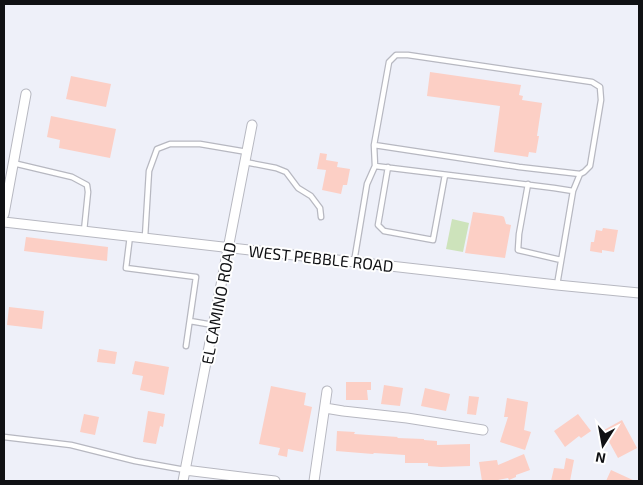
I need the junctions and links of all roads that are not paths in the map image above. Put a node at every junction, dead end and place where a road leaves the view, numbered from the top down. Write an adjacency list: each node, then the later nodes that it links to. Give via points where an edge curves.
1 (26, 94): 5 (street)
2 (252, 125): 4 (street, EL CAMINO ROAD)
3 (374, 145): 6 (lane); 8 (lane); 8 (lane, via 389,62 396,55 408,55 592,82 600,87 601,100 590,166)
4 (246, 157): 13 (lane, via 286,172 298,188 311,196 320,208); 17 (lane, via 200,144 170,144 157,149 149,171); 18 (street, EL CAMINO ROAD)
5 (13, 163): 12 (street); 15 (lane, via 87,185)
6 (375, 166): 7 (lane); 20 (lane, via 367,184)
7 (388, 167): 9 (lane); 9 (lane, via 378,226 384,231 433,240)
8 (580, 174): 11 (lane)
9 (444, 175): 10 (lane)
10 (528, 184): 11 (lane); 19 (lane, via 518,250)
11 (573, 191): 19 (lane)
12 (4, 214)
13 (321, 217)
14 (4, 222): 15 (street, WEST PEBBLE ROAD)
15 (84, 231): 16 (street, WEST PEBBLE ROAD)
16 (130, 236): 17 (street, WEST PEBBLE ROAD); 23 (lane, via 126,268 196,277)
17 (145, 238): 18 (street, WEST PEBBLE ROAD)
18 (228, 248): 20 (street, WEST PEBBLE ROAD); 24 (street, EL CAMINO ROAD)
19 (561, 260): 21 (lane)
20 (354, 262): 21 (street, WEST PEBBLE ROAD)
21 (557, 285): 22 (street, WEST PEBBLE ROAD)
22 (639, 293)
23 (190, 321): 24 (lane); 25 (lane)
24 (214, 325): 30 (street, EL CAMINO ROAD)
25 (186, 346)
26 (326, 391): 27 (street)
27 (325, 408): 28 (street); 33 (street)
28 (483, 430)
29 (4, 437): 30 (lane, via 70,445)
30 (185, 470): 31 (street, EL CAMINO ROAD); 32 (street)
31 (183, 481)
32 (275, 481)
33 (314, 481)

